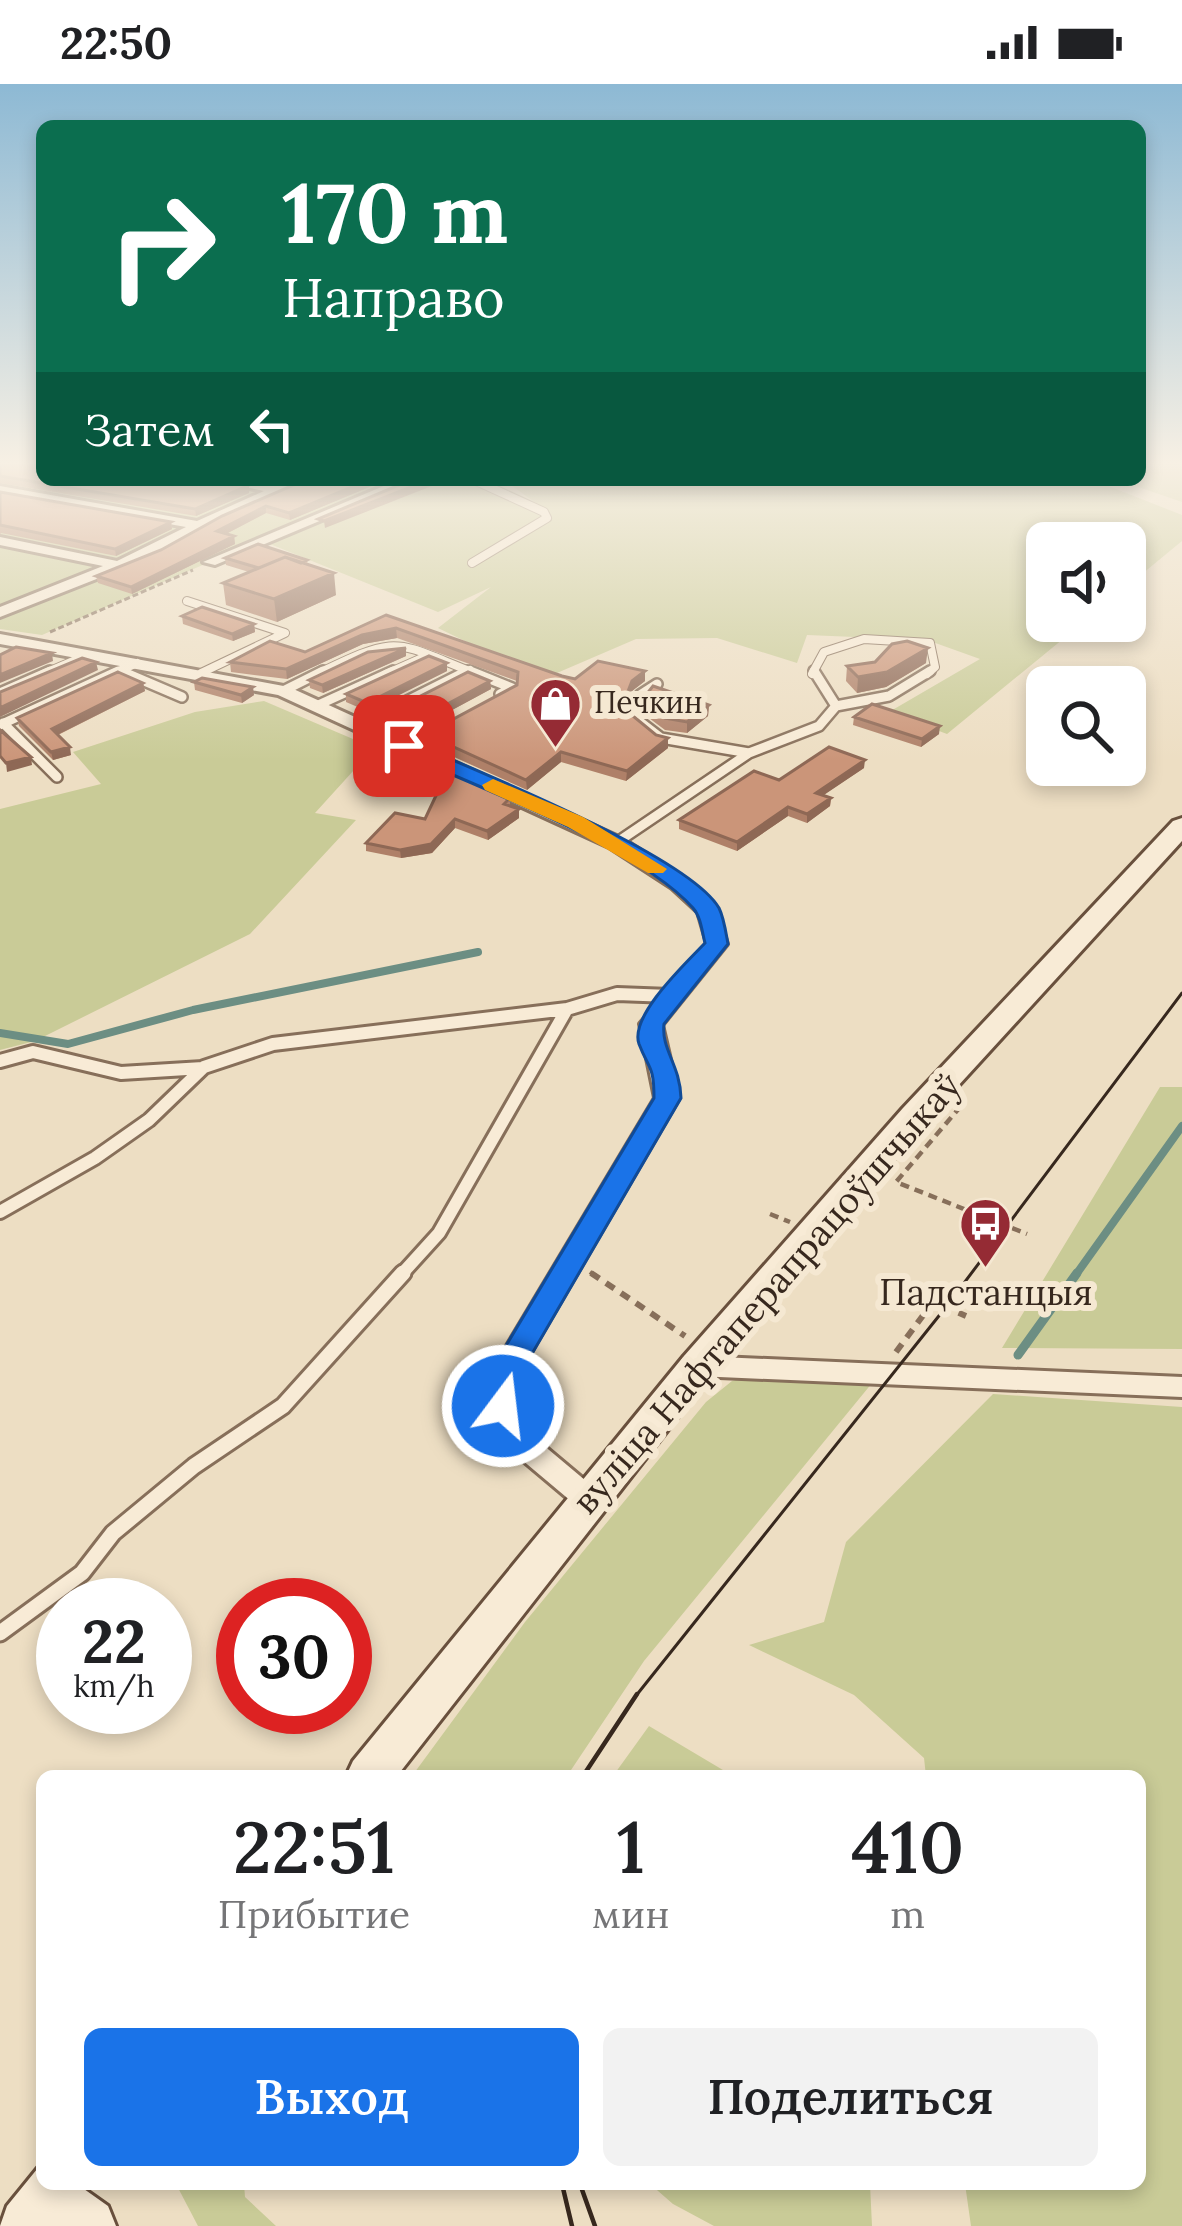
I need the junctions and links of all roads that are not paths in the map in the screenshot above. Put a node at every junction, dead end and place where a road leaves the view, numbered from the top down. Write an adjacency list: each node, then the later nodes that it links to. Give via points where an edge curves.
1 (97, 561): 5 (street)
2 (128, 561): 5 (street)
3 (475, 561): 4 (lane)
4 (472, 563)
5 (117, 565): 8 (street)
6 (0, 597): 8 (street)
7 (187, 601): 16 (lane, via 285,634)
8 (22, 602): 9 (street)
9 (0, 612)
10 (11, 640): 12 (lane); 13 (street)
11 (429, 655): 15 (lane); 18 (lane, via 395,642 377,645); 22 (lane)
12 (0, 656)
13 (85, 656): 14 (street); 19 (lane)
14 (128, 667): 16 (street); 20 (lane); 25 (lane)
15 (470, 670): 21 (lane, via 512,688); 26 (lane)
16 (201, 673): 18 (street)
17 (657, 683): 28 (lane, via 630,714 661,739)
18 (283, 691): 22 (street)
19 (0, 693)
20 (182, 697)
21 (494, 698)
22 (316, 706): 26 (street)
23 (836, 706): 23 (lane, via 812,675 824,652 864,639 930,643 935,667 914,688); 28 (lane, via 819,726)
24 (458, 717): 27 (lane)
25 (2, 724): 29 (lane)
26 (358, 725): 27 (street)
27 (404, 746): 31 (street)
28 (749, 753): 31 (lane)
29 (57, 777)
30 (1182, 826): 37 (main road, вуліца Нафтаперапрацоўшчыкаў, via 914,1115)
31 (616, 843): 32 (street, via 708,910 717,944)
32 (670, 996): 33 (lane, via 598,994); 39 (street, via 650,1041 667,1070 668,1098 510,1364 503,1406 519,1441)
33 (567, 1010): 35 (lane, via 273,1044); 40 (lane, via 440,1233 284,1406 178,1480 113,1533 82,1573)
34 (0, 1061): 35 (lane, via 33,1052 121,1073)
35 (204, 1067): 36 (lane, via 149,1120)
36 (0, 1212)
37 (703, 1359): 38 (street); 39 (main road, вуліца Нафтаперапрацоўшчыкаў)
38 (1182, 1387)
39 (588, 1499): 41 (main road, вуліца Нафтаперапрацоўшчыкаў)
40 (0, 1633)
41 (374, 1770)

